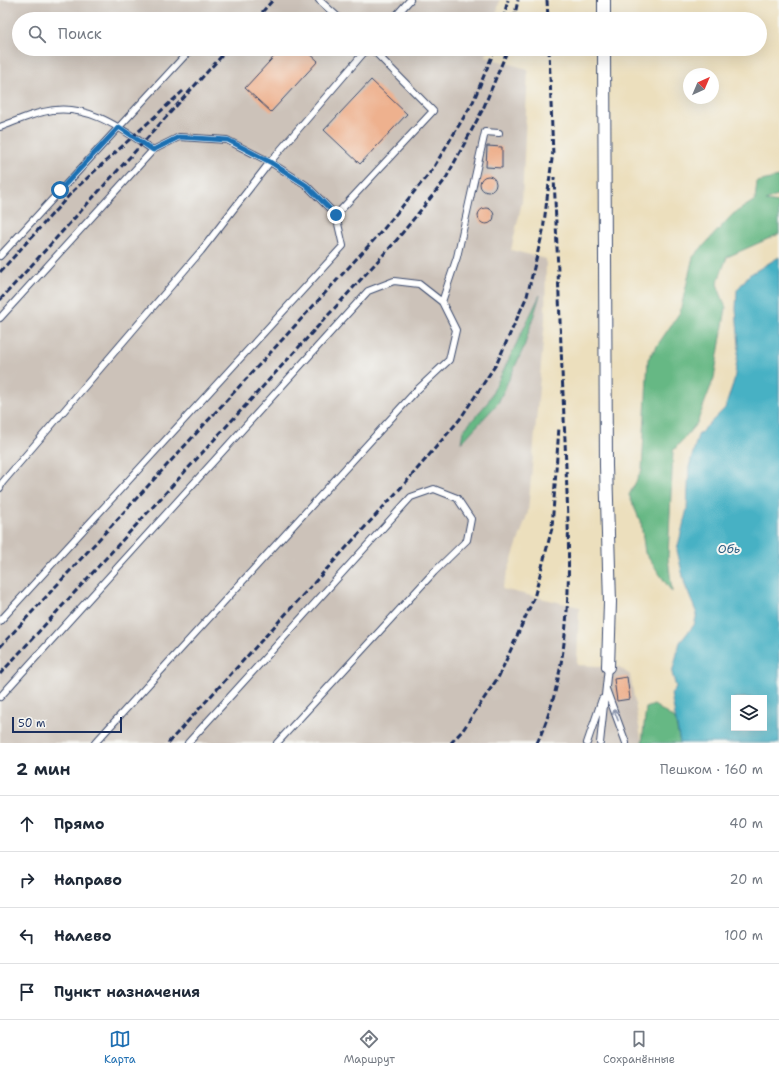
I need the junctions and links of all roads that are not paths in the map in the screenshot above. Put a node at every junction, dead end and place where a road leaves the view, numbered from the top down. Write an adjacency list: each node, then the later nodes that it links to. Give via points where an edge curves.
1 (319, 0): 4 (lane)
2 (410, 0): 5 (lane)
3 (604, 0): 6 (street)
4 (332, 12)
5 (399, 12)
6 (604, 12)
7 (185, 56): 12 (lane)
8 (361, 56): 15 (lane)
9 (379, 56): 16 (lane, via 433,111)
10 (604, 56): 22 (street, via 606,466 610,602)
11 (0, 127): 12 (lane, via 44,112 69,109 97,116)
12 (119, 127): 14 (lane); 17 (lane)
13 (499, 133): 18 (lane, via 485,132 457,257)
14 (153, 150): 15 (lane, via 179,137 228,140); 19 (lane)
15 (270, 162): 16 (lane, via 306,185); 20 (lane, via 201,251)
16 (336, 215): 21 (lane, via 343,246)
17 (0, 256)
18 (442, 302): 24 (lane, via 419,284 394,281 368,291); 25 (lane, via 456,330 449,360 416,391)
19 (0, 318)
20 (1, 485)
21 (0, 621)
22 (608, 667): 23 (lane)
23 (606, 688): 28 (lane); 29 (lane); 30 (lane, one-way to 23)
24 (0, 697)
25 (95, 743)
26 (188, 743): 27 (lane, via 411,497 434,489 457,498 471,518 467,540 434,572)
27 (277, 743)
28 (587, 743)
29 (600, 743)
30 (626, 743)

